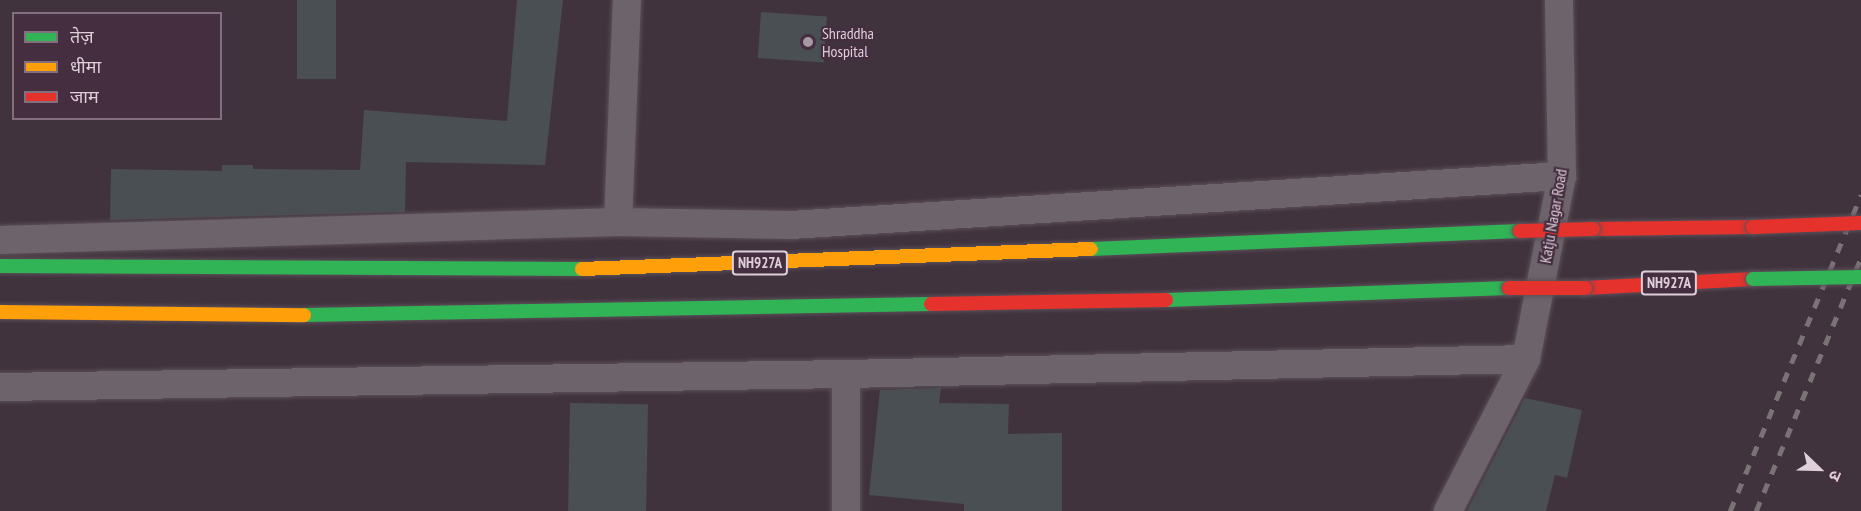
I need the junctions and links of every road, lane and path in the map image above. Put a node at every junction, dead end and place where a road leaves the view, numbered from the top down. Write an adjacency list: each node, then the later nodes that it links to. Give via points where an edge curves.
1 (627, 0): 4 (street)
2 (1559, 0): 3 (street, Katju Nagar Road)
3 (1562, 176): 4 (street, via 791,225); 10 (street, Katju Nagar Road)
4 (618, 222): 6 (street)
5 (1861, 223): 7 (highway, NH927A, bridge, via 1520,231 621,269)
6 (0, 240)
7 (0, 266)
8 (1861, 277): 9 (highway, NH927A, bridge, via 1211,299 339,314)
9 (0, 312)
10 (1526, 359): 11 (street); 14 (street, Katju Nagar Road)
11 (846, 374): 12 (street); 13 (street)
12 (0, 387)
13 (846, 511)
14 (1448, 511)

